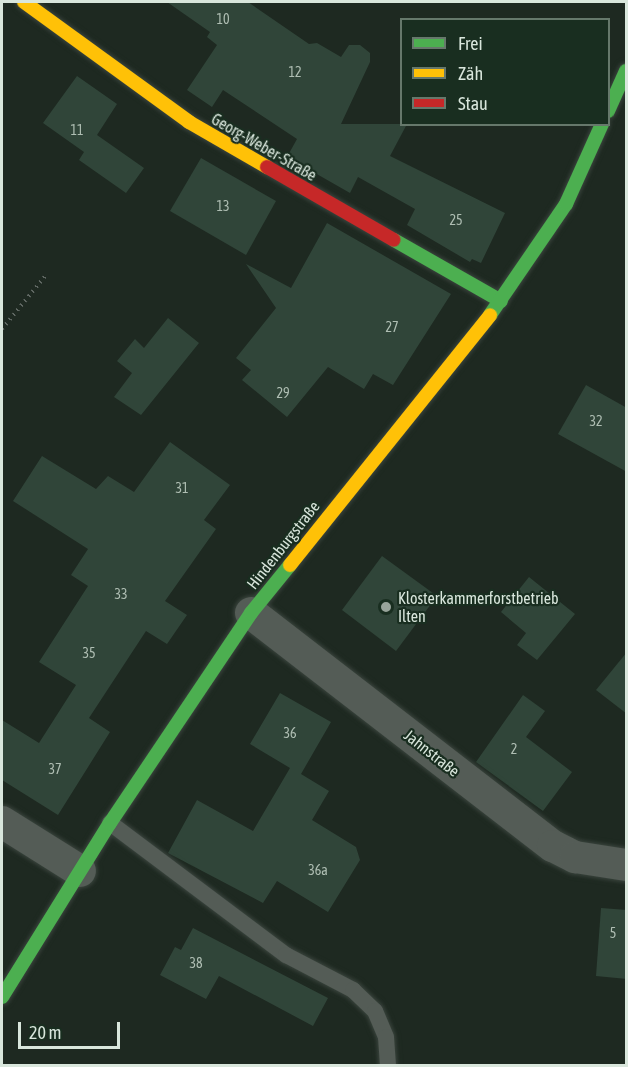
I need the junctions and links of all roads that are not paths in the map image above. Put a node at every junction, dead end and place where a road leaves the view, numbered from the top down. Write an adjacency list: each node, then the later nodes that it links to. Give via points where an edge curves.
1 (24, 2): 5 (street, Georg-Weber-Straße, via 189,122)
2 (627, 71): 3 (street)
3 (610, 109)
4 (601, 126): 5 (street, Hindenburgstraße, via 566,204)
5 (501, 301): 6 (street, Hindenburgstraße)
6 (251, 613): 8 (street, Hindenburgstraße); 9 (street, Jahnstraße, via 553,846 575,857)
7 (2, 822): 10 (street)
8 (110, 823): 10 (street, Hindenburgstraße); 12 (lane, via 286,955 353,990 375,1011 386,1036)
9 (627, 865)
10 (80, 872): 11 (street, Hindenburgstraße)
11 (2, 997)
12 (388, 1065)

